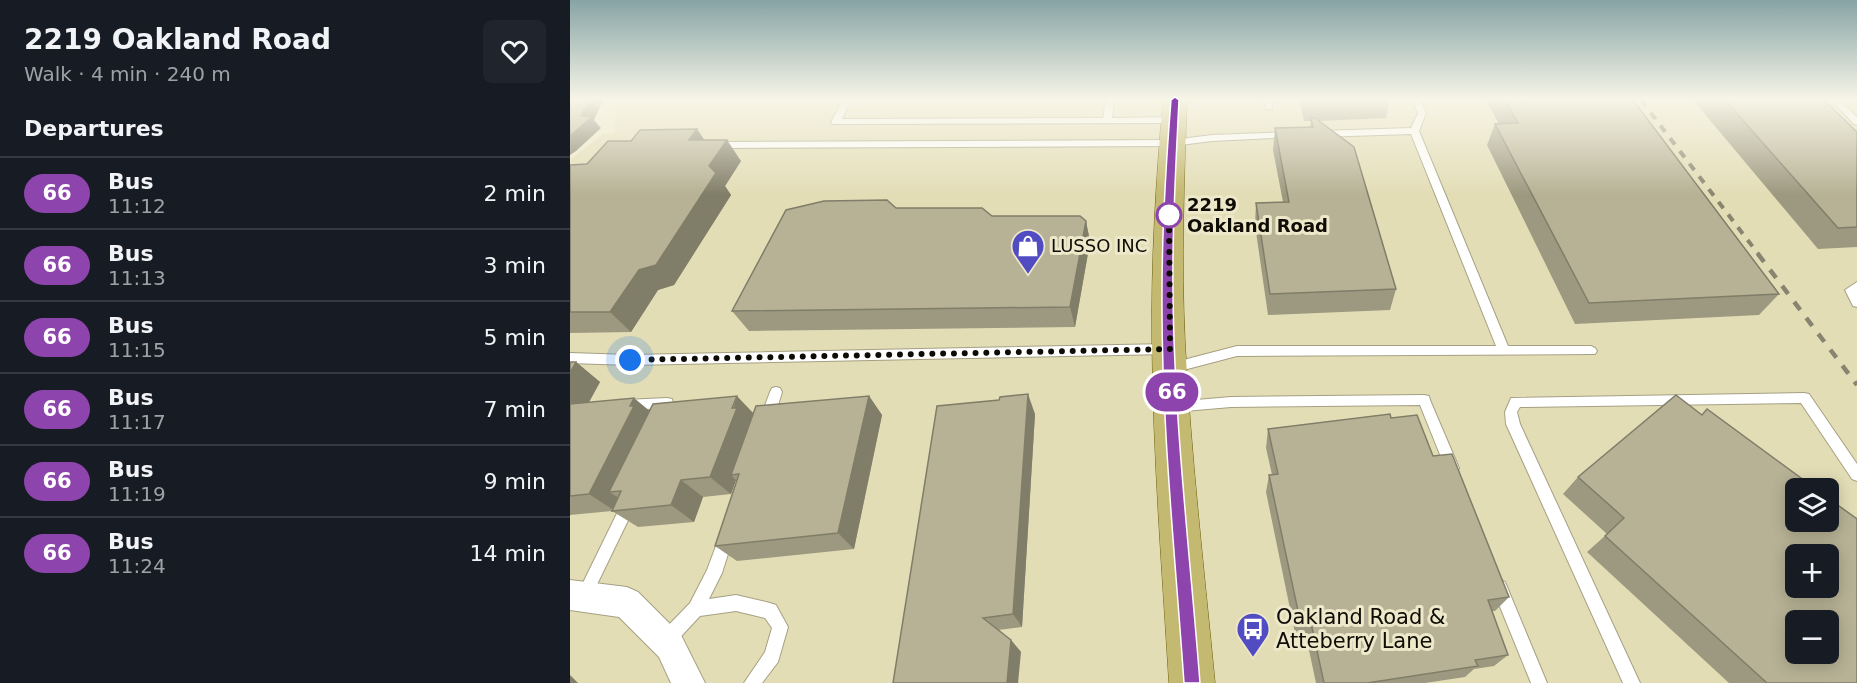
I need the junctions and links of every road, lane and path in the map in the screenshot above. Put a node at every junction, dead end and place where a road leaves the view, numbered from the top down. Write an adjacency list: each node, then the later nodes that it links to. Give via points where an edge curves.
1 (1414, 131): 11 (lane)
2 (968, 132): 8 (lane)
3 (1174, 132): 14 (main road, via 1167,293)
4 (1198, 132): 7 (lane, via 1212,138)
5 (1384, 132): 6 (lane)
6 (1312, 134)
7 (1301, 135)
8 (700, 146)
9 (1857, 286): 10 (lane, via 1851,290)
10 (1857, 303)
11 (1504, 351): 12 (lane); 14 (lane, via 1237,351)
12 (1591, 351)
13 (570, 358): 14 (lane)
14 (1170, 359): 17 (main road)
15 (777, 392): 19 (lane)
16 (612, 405): 18 (lane, via 676,403)
17 (1172, 406): 21 (lane, via 1424,400); 30 (main road)
18 (671, 414)
19 (761, 437)
20 (1857, 475): 32 (lane, via 1804,398 1516,402 1511,412 1513,424)
21 (1455, 476)
22 (633, 496): 25 (lane)
23 (734, 516): 26 (lane, via 714,573)
24 (1495, 574): 31 (lane)
25 (577, 596): 27 (street, via 627,603)
26 (696, 609): 27 (lane); 29 (lane, via 735,603 770,611 780,627 772,656)
27 (666, 641): 28 (street)
28 (688, 683)
29 (752, 683)
30 (1192, 683)
31 (1539, 683)
32 (1632, 683)

